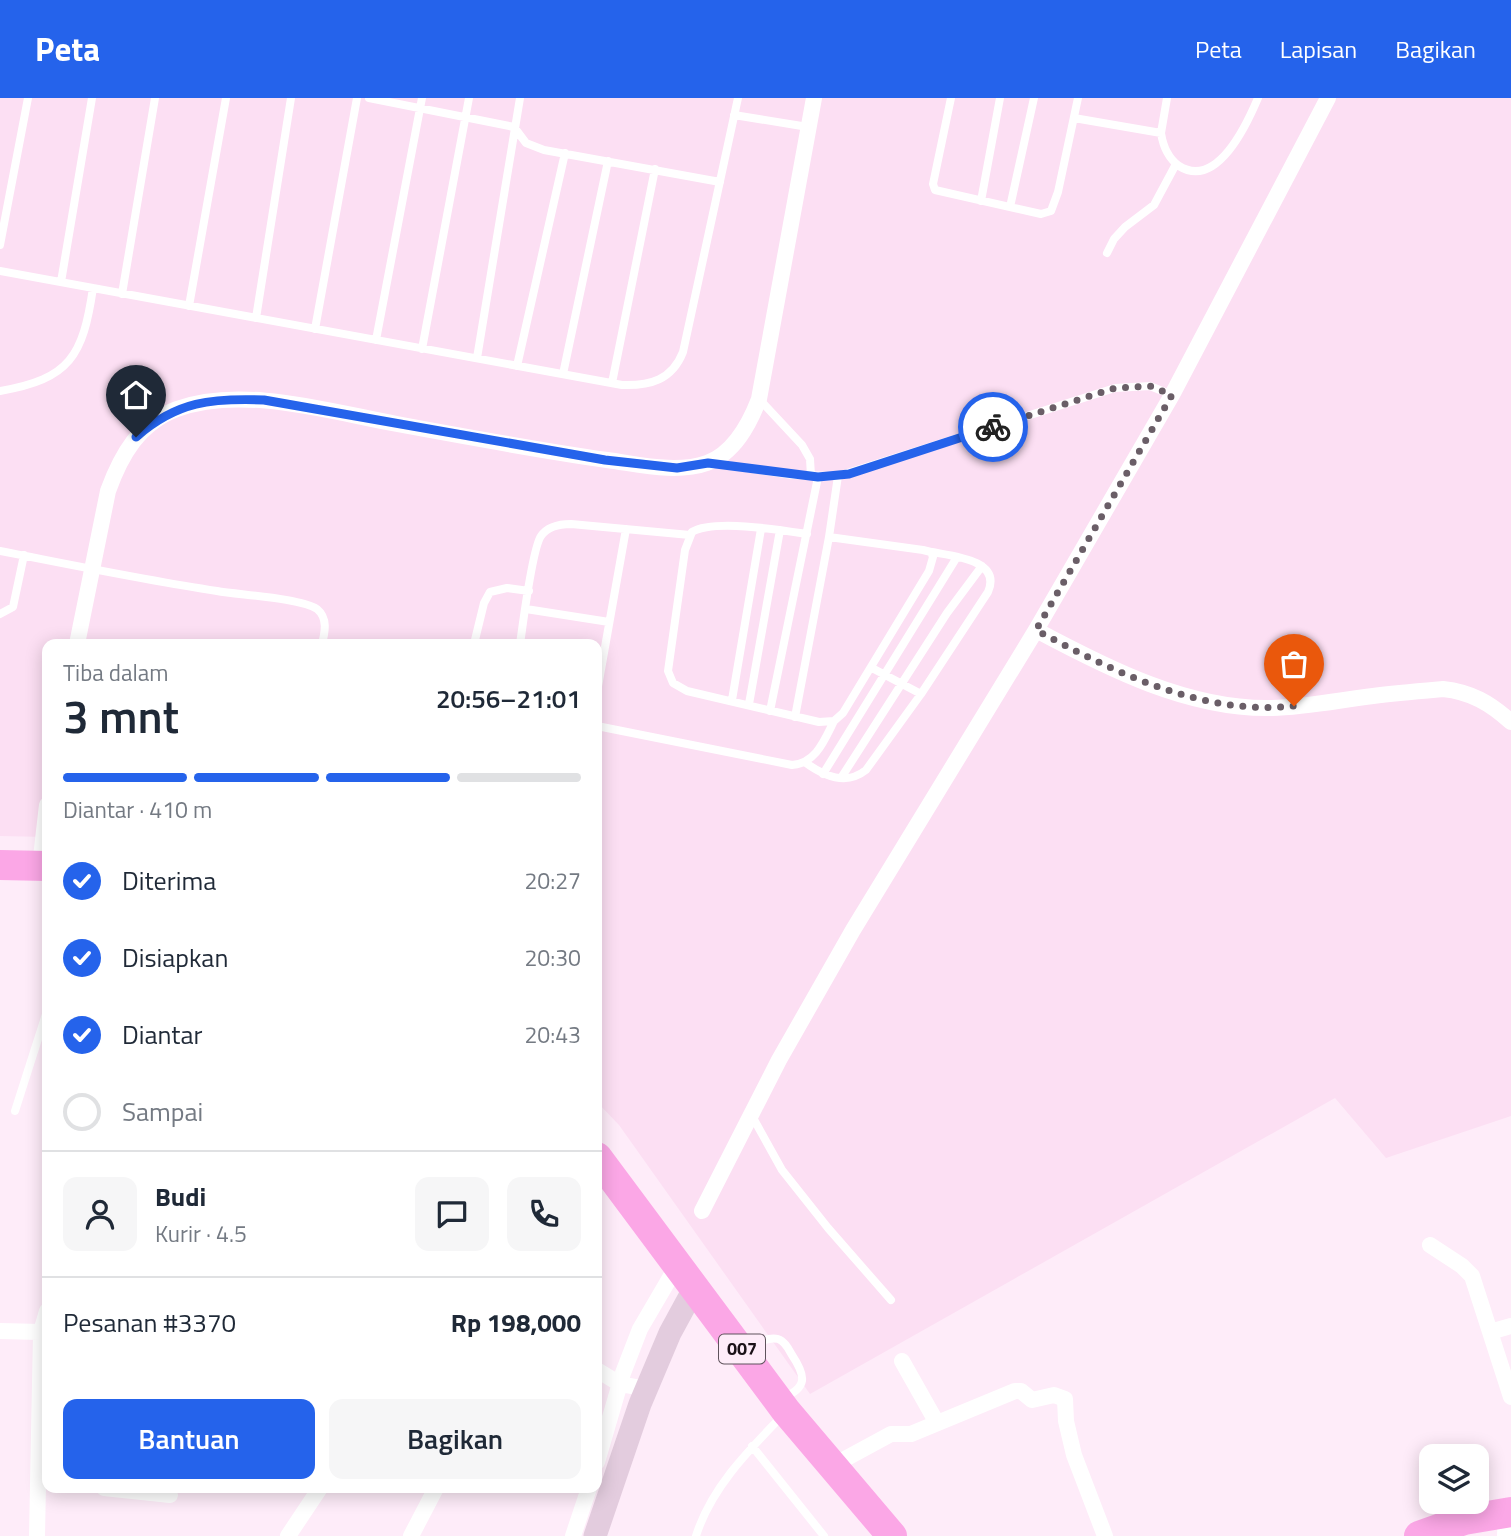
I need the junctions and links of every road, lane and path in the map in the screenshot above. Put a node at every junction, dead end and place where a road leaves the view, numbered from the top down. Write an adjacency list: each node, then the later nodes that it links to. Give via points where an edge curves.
1 (28, 98): 34 (lane)
2 (92, 98): 37 (lane)
3 (155, 98): 39 (lane)
4 (226, 98): 40 (lane)
5 (292, 98): 41 (lane)
6 (357, 98): 42 (lane)
7 (369, 98): 20 (lane)
8 (422, 98): 20 (lane)
9 (469, 98): 22 (lane)
10 (520, 98): 24 (lane)
11 (738, 98): 21 (lane)
12 (814, 98): 25 (street)
13 (951, 98): 32 (lane, via 934,187 939,193)
14 (1000, 98): 32 (lane)
15 (1034, 98): 33 (lane)
16 (1078, 98): 23 (lane)
17 (1167, 98): 26 (lane)
18 (1258, 98): 29 (lane, via 1232,147 1208,168 1190,170)
19 (1328, 98): 50 (street)
20 (420, 108): 22 (lane); 43 (lane)
21 (734, 116): 25 (lane); 31 (lane)
22 (466, 117): 24 (lane); 44 (lane)
23 (1074, 118): 26 (lane); 33 (lane, via 1052,209 1035,213)
24 (514, 127): 27 (lane, via 531,146); 45 (lane)
25 (808, 127): 51 (street)
26 (1161, 133): 29 (lane)
27 (565, 153): 28 (lane); 46 (lane)
28 (608, 161): 30 (lane); 47 (lane)
29 (1176, 164): 35 (lane, via 1154,205 1125,227)
30 (655, 169): 31 (lane); 48 (lane)
31 (720, 182): 48 (lane, via 680,360 668,374 648,384)
32 (981, 201): 33 (lane)
33 (1010, 207)
34 (0, 245)
35 (1107, 254)
36 (0, 271): 37 (lane)
37 (61, 282): 38 (lane)
38 (93, 288): 39 (lane); 49 (lane, via 80,345 69,363 30,386)
39 (122, 294): 40 (lane)
40 (189, 306): 41 (lane)
41 (256, 318): 42 (lane)
42 (315, 329): 43 (lane)
43 (376, 340): 44 (lane)
44 (422, 349): 45 (lane)
45 (477, 358): 46 (lane)
46 (517, 366): 47 (lane)
47 (563, 374): 48 (lane)
48 (612, 383)
49 (0, 391)
50 (1172, 395): 54 (lane, via 1150,386 1115,388); 71 (street)
51 (759, 399): 52 (street, via 731,447); 53 (lane, via 802,445)
52 (708, 463): 53 (lane); 66 (street, via 677,468 593,458 264,400 198,402 153,422 125,451 108,491)
53 (814, 476): 54 (lane); 58 (lane)
54 (838, 476): 60 (lane)
55 (626, 529): 59 (lane); 67 (lane, via 564,524 546,531 537,546); 70 (lane)
56 (761, 529): 57 (lane); 59 (lane, via 708,526); 81 (lane)
57 (780, 530): 58 (lane); 82 (lane)
58 (807, 534): 83 (lane)
59 (690, 536): 81 (lane, via 669,675 687,691)
60 (829, 537): 62 (lane); 84 (lane)
61 (0, 551): 63 (lane)
62 (932, 552): 64 (lane); 77 (lane, via 929,571)
63 (24, 555): 66 (lane); 69 (lane, via 13,607)
64 (957, 557): 65 (lane); 78 (lane)
65 (982, 566): 79 (lane); 80 (lane, via 990,576 990,588)
66 (92, 568): 72 (street); 73 (lane, via 299,603 323,617)
67 (529, 591): 68 (lane); 74 (lane, via 507,588 490,592)
68 (526, 609): 70 (lane); 75 (lane)
69 (0, 614)
70 (609, 622): 76 (lane)
71 (1036, 630): 86 (street, via 1142,681 1233,706 1275,708 1443,689 1479,697); 95 (street, via 853,930)
72 (78, 639)
73 (323, 639)
74 (475, 639)
75 (521, 639)
76 (602, 663)
77 (872, 668): 78 (lane); 85 (lane)
78 (885, 675): 79 (lane); 89 (lane)
79 (902, 684): 80 (lane); 90 (lane)
80 (921, 694): 90 (lane, via 866,770)
81 (732, 700): 82 (lane)
82 (749, 704): 83 (lane)
83 (770, 711): 84 (lane)
84 (795, 717): 85 (lane)
85 (834, 721): 88 (lane)
86 (1511, 722)
87 (602, 727): 88 (lane, via 787,765)
88 (806, 763): 89 (lane)
89 (823, 774): 90 (lane)
90 (841, 778)
91 (0, 864): 92 (highway)
92 (42, 866)
93 (42, 1027): 94 (lane)
94 (15, 1111)
95 (752, 1116): 97 (street); 100 (lane, via 782,1170)
96 (602, 1164): 99 (highway, 007)
97 (702, 1211)
98 (1430, 1245): 105 (street, via 1470,1273)
99 (686, 1276): 108 (street, via 640,1329); 109 (street); 111 (highway, 007)
100 (891, 1300)
101 (1511, 1326): 105 (street)
102 (42, 1328): 104 (street)
103 (0, 1331): 104 (street)
104 (41, 1332): 116 (street)
105 (1490, 1332): 110 (street)
106 (902, 1362): 112 (street)
107 (602, 1373): 108 (street)
108 (620, 1384): 109 (street); 113 (street)
109 (647, 1389): 127 (street)
110 (1511, 1398)
111 (782, 1405): 114 (lane); 115 (highway, 007)
112 (937, 1423): 115 (street, via 911,1434 891,1434); 131 (street, via 1015,1391 1032,1400 1061,1396 1066,1402 1074,1455)
113 (602, 1445)
114 (752, 1446): 128 (lane, via 717,1491); 129 (lane)
115 (832, 1466): 130 (highway, 007)
116 (42, 1480): 123 (street)
117 (151, 1493): 121 (street)
118 (317, 1493): 124 (street)
119 (433, 1493): 125 (street)
120 (587, 1493): 126 (street)
121 (170, 1495)
122 (1507, 1520): 132 (highway, via 1464,1520)
123 (37, 1536)
124 (288, 1536)
125 (411, 1536)
126 (573, 1536)
127 (595, 1536)
128 (696, 1536)
129 (824, 1536)
130 (892, 1536)
131 (1105, 1536)
132 (1419, 1536)

